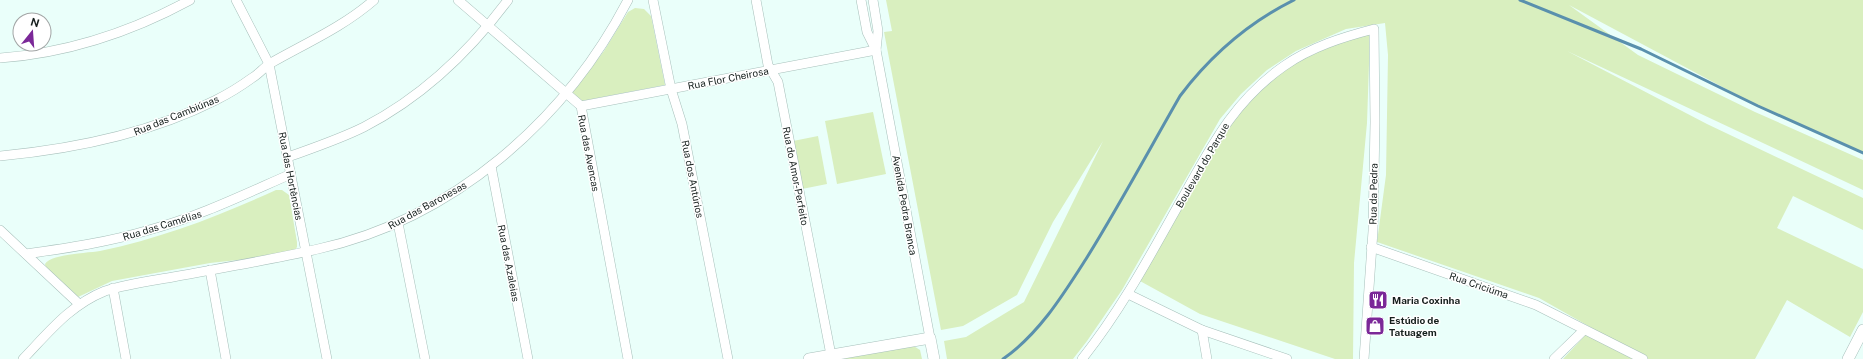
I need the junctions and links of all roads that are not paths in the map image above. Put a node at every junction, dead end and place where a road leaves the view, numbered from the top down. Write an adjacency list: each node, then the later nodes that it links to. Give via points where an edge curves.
1 (190, 0): 14 (street, via 144,24 94,41 42,53)
2 (236, 0): 15 (street, Rua das Hortências)
3 (374, 0): 15 (street, Rua das Cambiúnas, via 345,22)
4 (458, 0): 11 (street, Rua das Avencas)
5 (508, 0): 11 (street)
6 (628, 0): 18 (street, Rua das Baronesas, via 600,48)
7 (653, 0): 17 (street, Rua dos Antúrios)
8 (756, 0): 16 (street, Rua do Amor-Perfeito)
9 (861, 0): 13 (street, Avenida Pedra Branca, via 867,32)
10 (873, 0): 13 (street, Avenida Pedra Branca, via 878,31)
11 (488, 26): 18 (street, Rua das Avencas); 21 (street, via 443,72 396,107 364,127)
12 (1374, 29): 26 (street, Rua da Pedra, via 1375,122); 31 (street, Boulevard do Parque, via 1348,36 1299,57 1271,76 1246,99 1214,142)
13 (876, 50): 16 (street, Rua Flor Cheirosa); 36 (street, Avenida Pedra Branca)
14 (0, 58)
15 (269, 64): 20 (street, Rua das Cambiúnas, via 252,78 216,100 132,133 63,149); 21 (street, Rua das Hortências)
16 (770, 70): 17 (street, Rua Flor Cheirosa); 37 (street, Rua do Amor-Perfeito, via 778,82)
17 (671, 89): 19 (street, Rua Flor Cheirosa); 45 (street, Rua dos Antúrios, via 682,124)
18 (566, 94): 19 (street, Rua das Avencas); 22 (street, Rua das Baronesas, via 531,132)
19 (581, 106): 44 (street, Rua das Avencas)
20 (0, 156)
21 (288, 157): 23 (street, Rua das Hortências)
22 (491, 166): 24 (street, Rua das Baronesas); 43 (street, Rua das Azaleias)
23 (291, 174): 27 (street, Rua das Hortências); 28 (street, Rua das Camélias, via 203,212 150,230 93,244)
24 (398, 223): 27 (street, Rua das Baronesas, via 362,237); 42 (street)
25 (0, 230): 28 (street)
26 (1371, 247): 34 (street, Rua Criciúma, via 1536,305); 51 (street, Rua da Pedra)
27 (306, 252): 29 (street, Rua das Baronesas); 41 (street, Rua das Hortências)
28 (26, 254): 32 (street)
29 (210, 270): 30 (street, Rua das Baronesas); 40 (street)
30 (113, 288): 32 (street, Rua das Baronesas); 39 (street)
31 (1128, 294): 33 (street); 48 (street, Boulevard do Parque)
32 (79, 304): 38 (street, Rua das Baronesas)
33 (1202, 330): 49 (street); 50 (street)
34 (1584, 330): 52 (street); 53 (street, Rua Criciúma)
35 (1863, 330): 54 (street)
36 (930, 338): 37 (street); 47 (street, Avenida Pedra Branca)
37 (831, 355): 46 (street)
38 (24, 359)
39 (126, 359)
40 (226, 359)
41 (327, 359)
42 (425, 359)
43 (528, 359)
44 (628, 359)
45 (728, 359)
46 (810, 359)
47 (934, 359)
48 (1082, 359)
49 (1207, 359)
50 (1287, 359)
51 (1364, 359)
52 (1554, 359)
53 (1643, 359)
54 (1848, 359)

